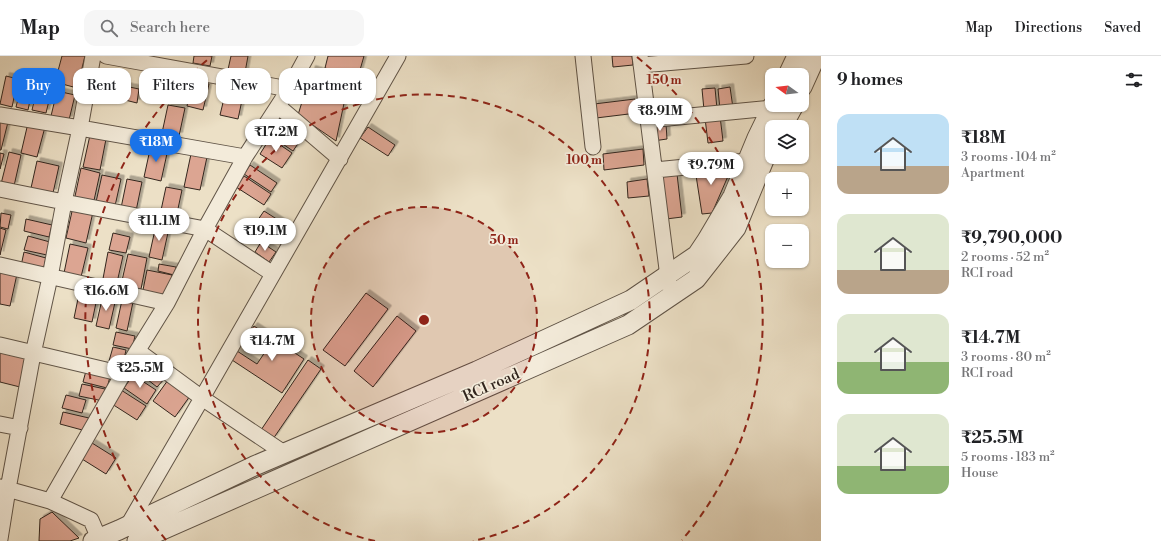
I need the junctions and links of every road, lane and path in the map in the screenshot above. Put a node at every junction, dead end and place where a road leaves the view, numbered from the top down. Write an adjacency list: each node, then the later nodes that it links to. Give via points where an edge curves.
1 (93, 56): 19 (street)
2 (106, 56): 13 (street)
3 (307, 56): 10 (street)
4 (398, 56): 22 (street)
5 (583, 56): 20 (street)
6 (746, 56): 9 (street)
7 (797, 56): 11 (street)
8 (816, 56): 12 (street)
9 (641, 60): 18 (street)
10 (300, 68)
11 (791, 68)
12 (809, 72)
13 (279, 87)
14 (278, 106): 21 (street); 22 (street)
15 (765, 107): 18 (street)
16 (769, 112): 24 (street)
17 (0, 115): 19 (street)
18 (648, 120): 25 (street)
19 (80, 128): 21 (street); 27 (street)
20 (593, 147)
21 (245, 157): 28 (street)
22 (340, 158): 30 (street)
23 (765, 158): 33 (street, RCI road, via 736,228 696,279)
24 (747, 161): 25 (street); 31 (street, via 733,196 697,255)
25 (654, 170): 31 (street)
26 (0, 189): 27 (street)
27 (64, 202): 28 (street); 32 (street)
28 (206, 229): 30 (street); 34 (street)
29 (0, 266): 32 (street)
30 (273, 274): 39 (street)
31 (667, 275): 33 (street); 42 (street, via 631,300 477,371)
32 (50, 277): 34 (street); 37 (street)
33 (670, 298): 45 (street, RCI road, via 628,325)
34 (167, 303): 36 (street)
35 (0, 345): 37 (street)
36 (138, 351): 38 (street); 39 (street)
37 (33, 354): 38 (street); 41 (street)
38 (123, 374): 44 (street)
39 (202, 398): 42 (street); 45 (street)
40 (0, 424): 41 (street)
41 (20, 428): 43 (street)
42 (284, 453): 45 (street, via 254,466)
43 (3, 490): 44 (street); 46 (street)
44 (50, 501): 47 (street, via 91,520)
45 (132, 534): 47 (street)
46 (0, 539)
47 (97, 540)

